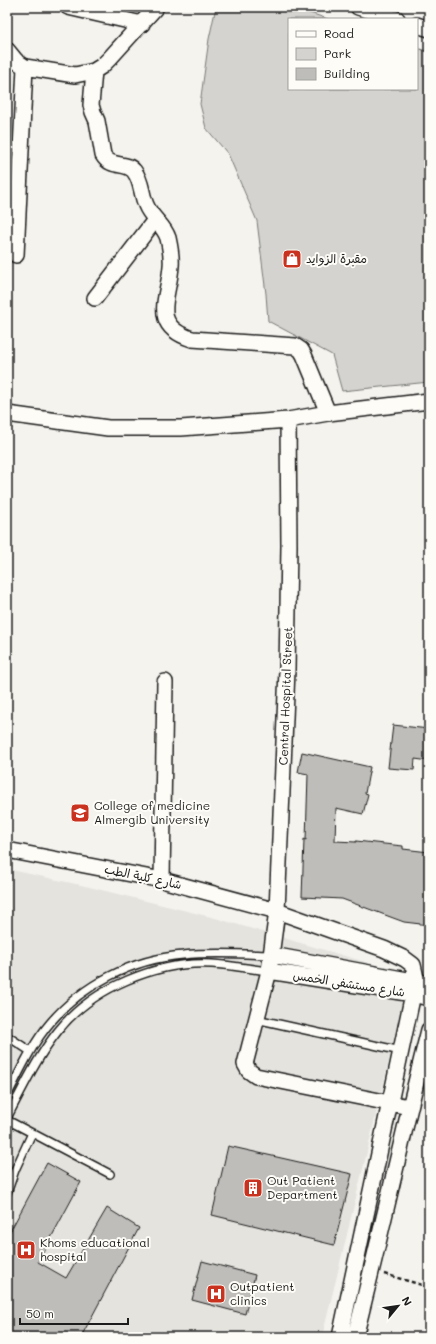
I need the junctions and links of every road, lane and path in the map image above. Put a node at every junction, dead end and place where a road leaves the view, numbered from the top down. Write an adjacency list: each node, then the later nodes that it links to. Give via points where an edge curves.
1 (68, 7): 5 (street)
2 (156, 7): 5 (street)
3 (358, 7): 4 (street)
4 (394, 18)
5 (142, 24): 10 (street, via 102,66)
6 (418, 25): 7 (street)
7 (429, 29)
8 (7, 50): 9 (street)
9 (25, 67): 10 (street, via 75,75); 11 (street)
10 (94, 71): 12 (street, via 91,105 97,121 103,155 110,163 133,170 146,205)
11 (12, 219): 13 (street)
12 (155, 220): 14 (street); 16 (street, via 165,230 171,257 164,303 165,318 171,327 181,336 192,340 294,346 304,355)
13 (16, 255)
14 (94, 298)
15 (429, 401): 16 (street)
16 (328, 413): 18 (street)
17 (7, 414): 18 (street, via 108,428 181,428)
18 (288, 420): 22 (street, Central Hospital Street, via 287,670)
19 (165, 682): 21 (street)
20 (7, 850): 21 (street, شارع كلية الطب)
21 (162, 880): 22 (street, شارع كلية الطب)
22 (277, 911): 23 (street, Central Hospital Street); 25 (street, شارع كلية الطب, via 405,958 413,965)
23 (272, 955): 24 (street, Central Hospital Street); 25 (street, شارع مستشفى الخمس); 30 (lane, via 182,955 149,961 117,972 67,1004)
24 (269, 971): 25 (street, شارع مستشفى الخمس); 27 (street, Central Hospital Street); 35 (lane, via 211,964 183,966 152,971 122,982 96,996 74,1012 41,1054)
25 (420, 987): 26 (street, شارع مستشفى الخمس); 31 (street)
26 (429, 998)
27 (256, 1019): 31 (lane); 33 (street, Central Hospital Street, via 245,1060 246,1068 252,1074)
28 (429, 1030): 34 (street)
29 (7, 1036): 30 (lane)
30 (30, 1051): 32 (lane)
31 (401, 1051): 33 (street)
32 (7, 1096)
33 (390, 1104): 34 (street); 41 (street)
34 (409, 1108): 39 (street)
35 (7, 1119): 36 (lane)
36 (32, 1133): 37 (lane); 38 (lane)
37 (110, 1174)
38 (7, 1193)
39 (372, 1270): 40 (path); 42 (street)
40 (429, 1288)
41 (340, 1337)
42 (355, 1337)

